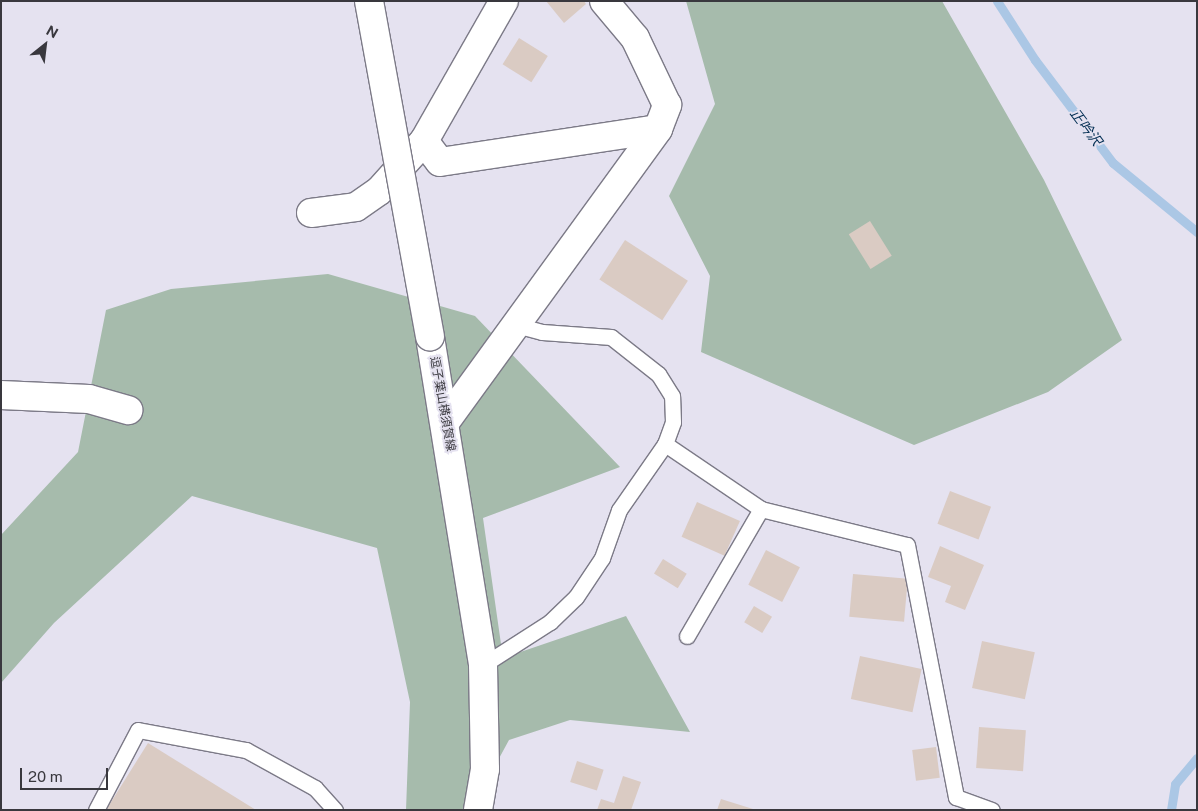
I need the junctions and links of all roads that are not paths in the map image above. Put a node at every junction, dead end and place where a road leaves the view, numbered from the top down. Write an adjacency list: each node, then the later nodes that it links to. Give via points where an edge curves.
1 (369, 1): 10 (street, 逗子葉山横須賀線, bridge)
2 (504, 1): 5 (street)
3 (604, 1): 4 (street, via 634,38 667,105)
4 (658, 129): 5 (street, via 440,162); 7 (street)
5 (424, 142): 6 (street, via 379,191 356,207)
6 (311, 212)
7 (516, 325): 10 (street); 11 (lane, via 542,332 611,337 636,353 672,396 673,422)
8 (1, 395): 9 (street, via 89,399)
9 (128, 410)
10 (446, 422): 14 (street, 逗子葉山横須賀線)
11 (665, 444): 12 (lane); 14 (lane, via 619,510 602,558 576,597 550,622)
12 (761, 509): 13 (lane); 18 (lane, via 908,545 956,797)
13 (688, 636)
14 (483, 664): 17 (street, 逗子葉山横須賀線, via 485,769)
15 (96, 810): 16 (lane, via 138,730 246,750 315,788)
16 (335, 810)
17 (478, 810)
18 (992, 810)

